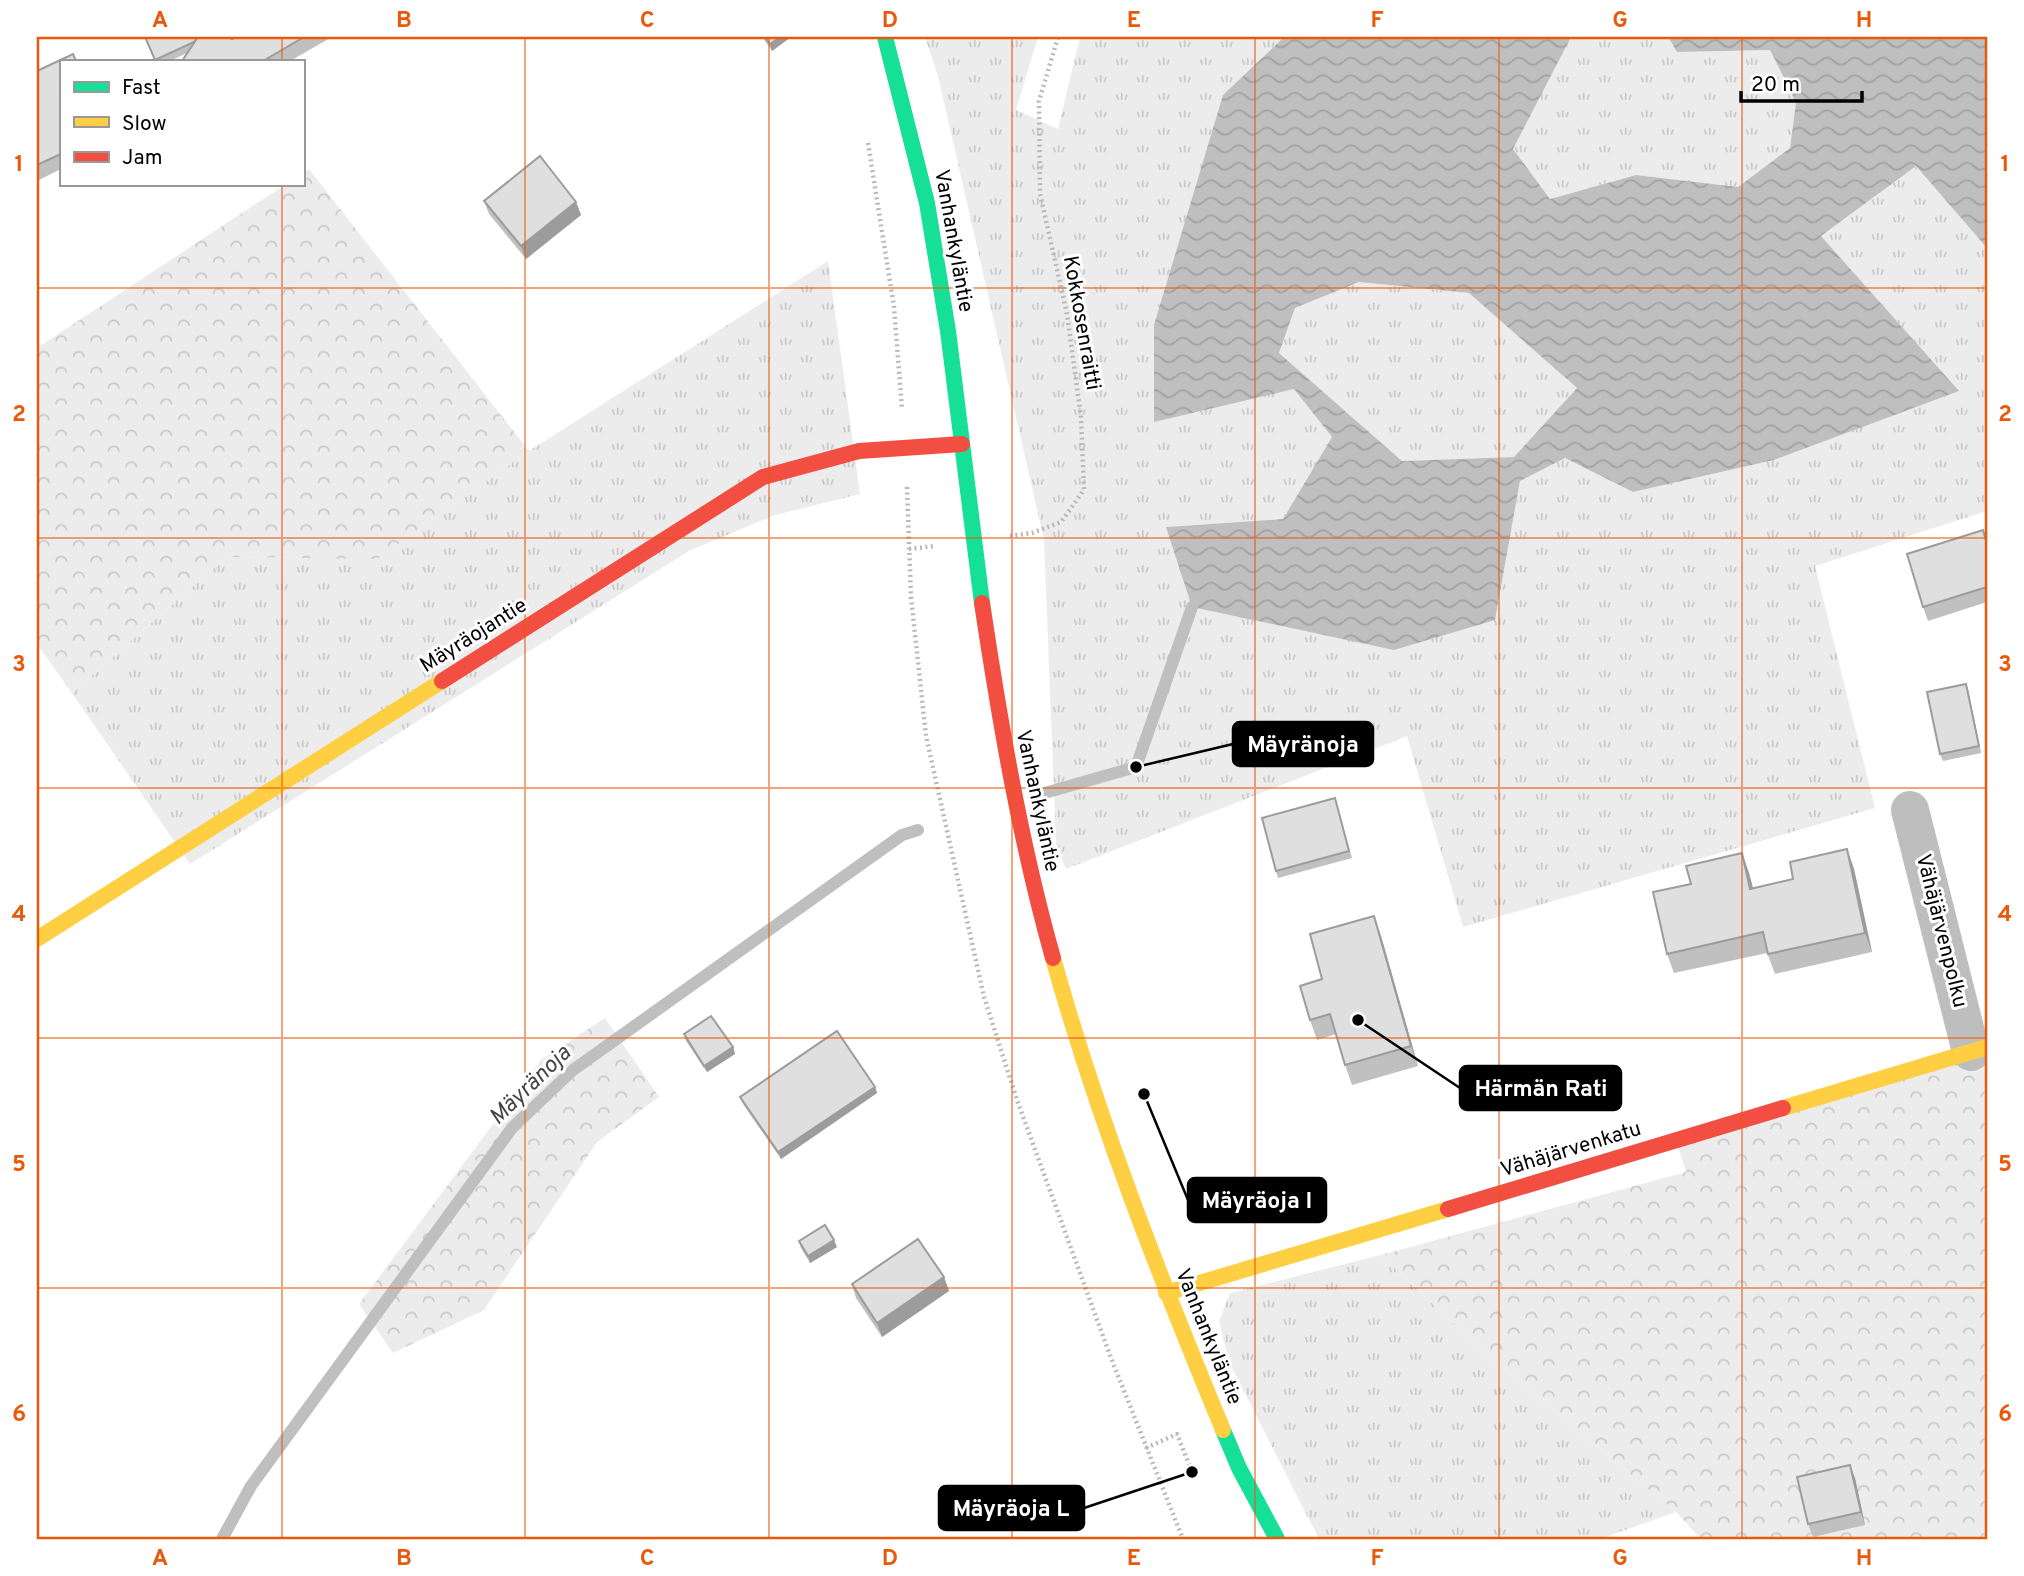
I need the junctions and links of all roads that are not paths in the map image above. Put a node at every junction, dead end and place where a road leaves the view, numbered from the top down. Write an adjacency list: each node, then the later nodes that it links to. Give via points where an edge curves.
1 (885, 37): 2 (street, Vanhankyläntie, via 927,203)
2 (962, 443): 4 (street, Mäyräojantie, via 859,451 763,477); 6 (street, Vanhankyläntie, via 1000,725 1037,901 1084,1069)
3 (1910, 810): 5 (street, Vähäjärvenpolku)
4 (37, 939)
5 (1979, 1049): 6 (street, Vähäjärvenkatu)
6 (1166, 1293): 7 (street, Vanhankyläntie, via 1238,1468)
7 (1277, 1539)

